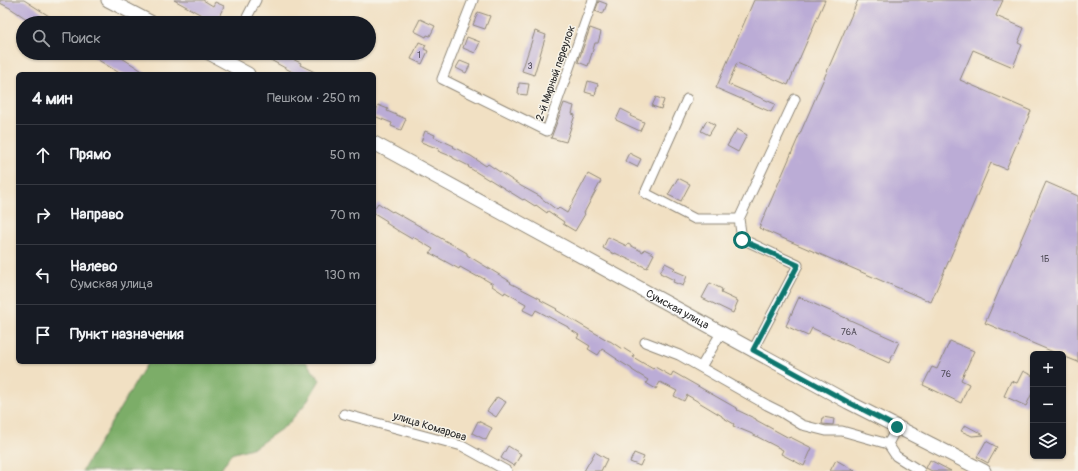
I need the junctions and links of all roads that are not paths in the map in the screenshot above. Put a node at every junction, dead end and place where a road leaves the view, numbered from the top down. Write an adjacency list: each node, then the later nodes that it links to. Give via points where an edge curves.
1 (108, 0): 5 (main road)
2 (256, 0): 6 (street)
3 (473, 0): 4 (street, 2-й Мирный переулок, via 442,80 547,131)
4 (593, 0)
5 (139, 16)
6 (248, 16)
7 (230, 60): 8 (main road)
8 (245, 72)
9 (795, 98): 12 (street)
10 (687, 99): 12 (street, via 645,193 695,219)
11 (376, 144): 13 (main road, Сумская улица)
12 (739, 220): 15 (street, via 742,240 798,265)
13 (721, 333): 15 (main road, Сумская улица); 16 (street)
14 (645, 342): 16 (street)
15 (753, 350): 18 (main road, Сумская улица)
16 (701, 367): 19 (street, via 802,425 826,431 842,431)
17 (344, 414): 20 (street, улица Комарова, via 462,446)
18 (897, 427): 19 (street); 22 (main road, Сумская улица)
19 (888, 444): 21 (street, via 896,456)
20 (507, 471)
21 (920, 471)
22 (984, 471)

